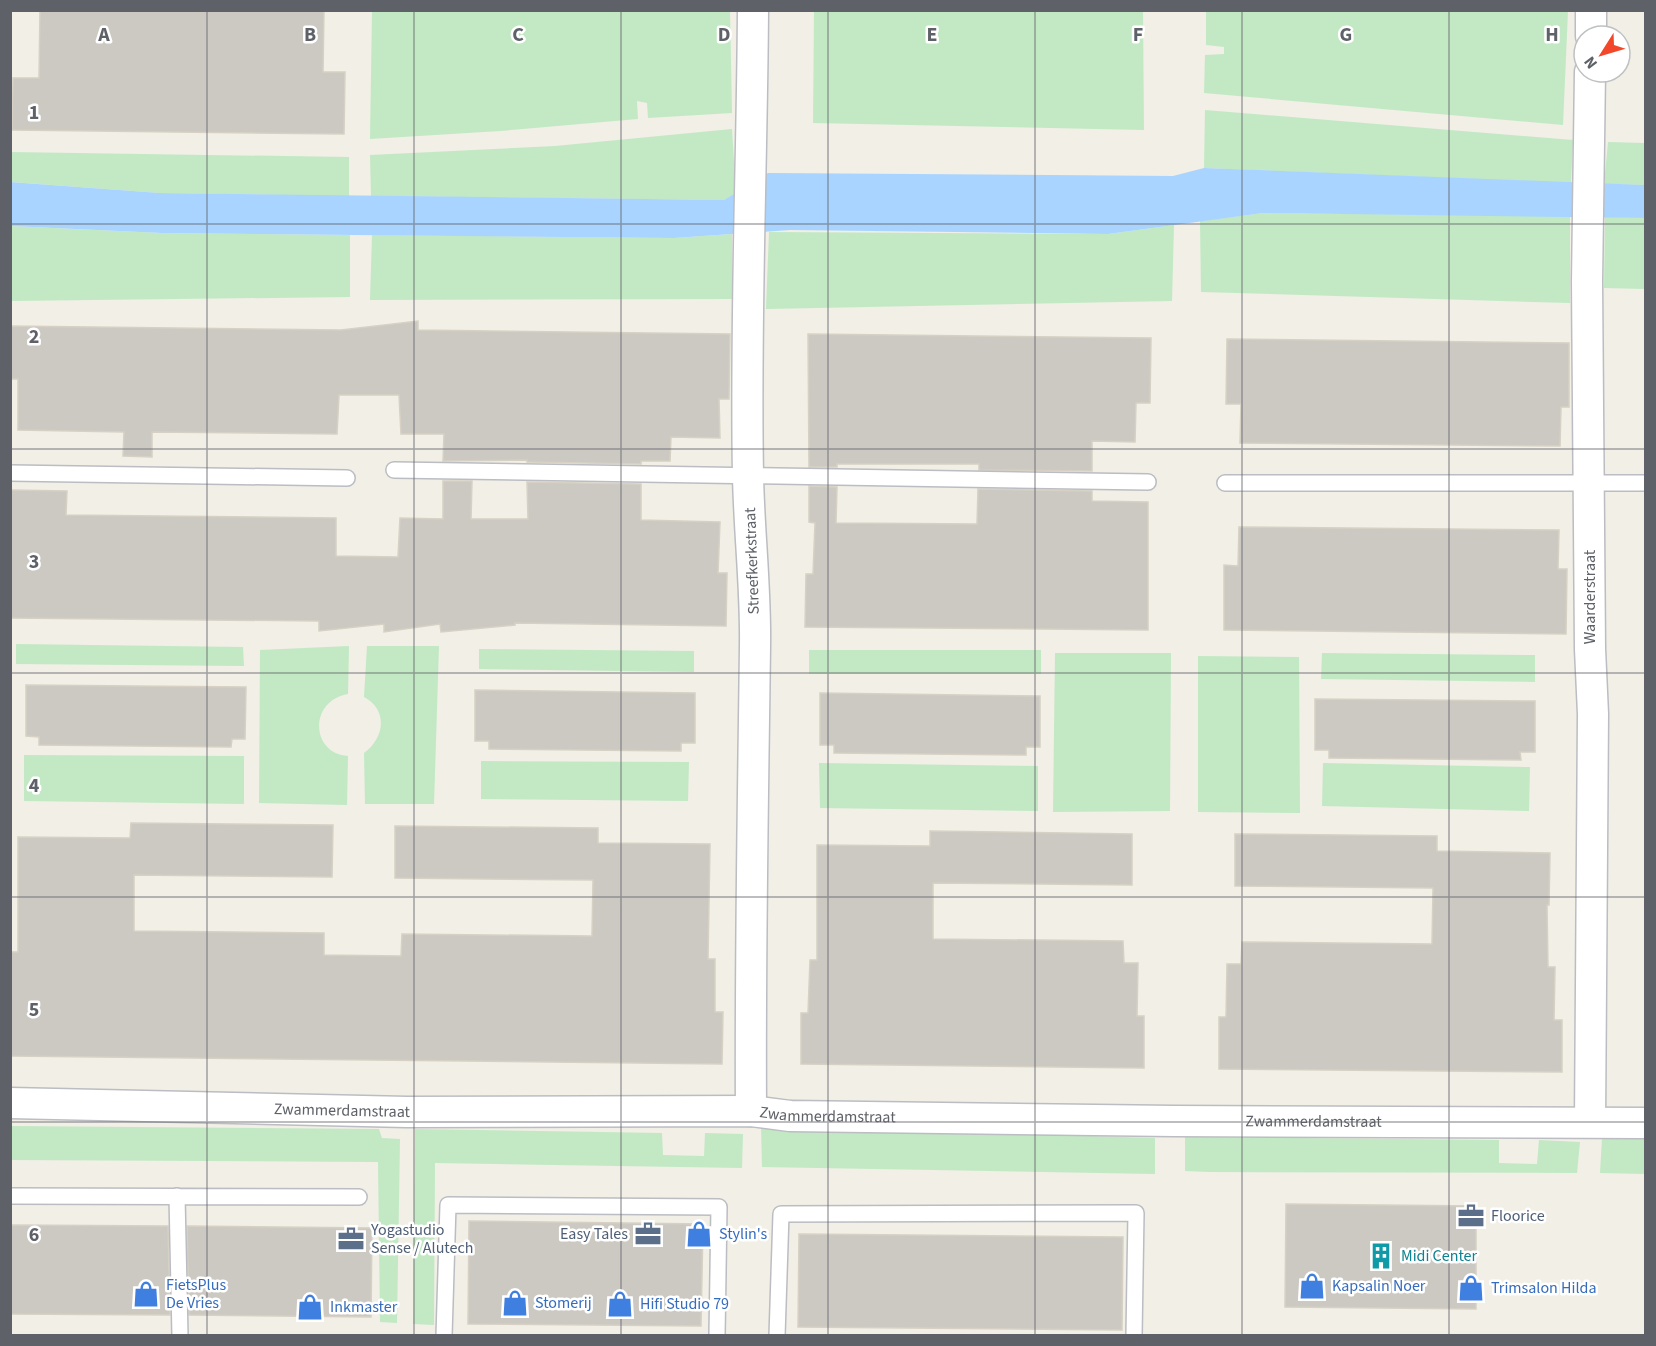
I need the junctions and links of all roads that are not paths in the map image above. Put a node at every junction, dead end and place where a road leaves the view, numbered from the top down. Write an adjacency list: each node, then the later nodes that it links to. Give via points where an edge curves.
1 (753, 10): 5 (street, Streefkerkstraat)
2 (1590, 84): 8 (street, Waarderstraat)
3 (394, 470): 5 (lane)
4 (10, 473): 6 (lane)
5 (748, 475): 7 (lane); 12 (street, Streefkerkstraat, via 755,643)
6 (347, 478)
7 (1148, 482)
8 (1589, 482): 9 (lane); 10 (lane); 13 (street, Waarderstraat, via 1593,714)
9 (1225, 483)
10 (1646, 483)
11 (10, 1103): 12 (street, Zwammerdamstraat, via 407,1112)
12 (751, 1111): 13 (street, Zwammerdamstraat, via 790,1116)
13 (1590, 1122): 14 (street, Zwammerdamstraat)
14 (1646, 1123)
15 (10, 1196): 16 (lane)
16 (177, 1196): 17 (lane); 18 (lane)
17 (359, 1197)
18 (180, 1335)
19 (444, 1335): 20 (lane, via 447,1205 719,1208)
20 (717, 1335)
21 (777, 1335): 22 (lane, via 781,1214 1136,1213)
22 (1134, 1335)

